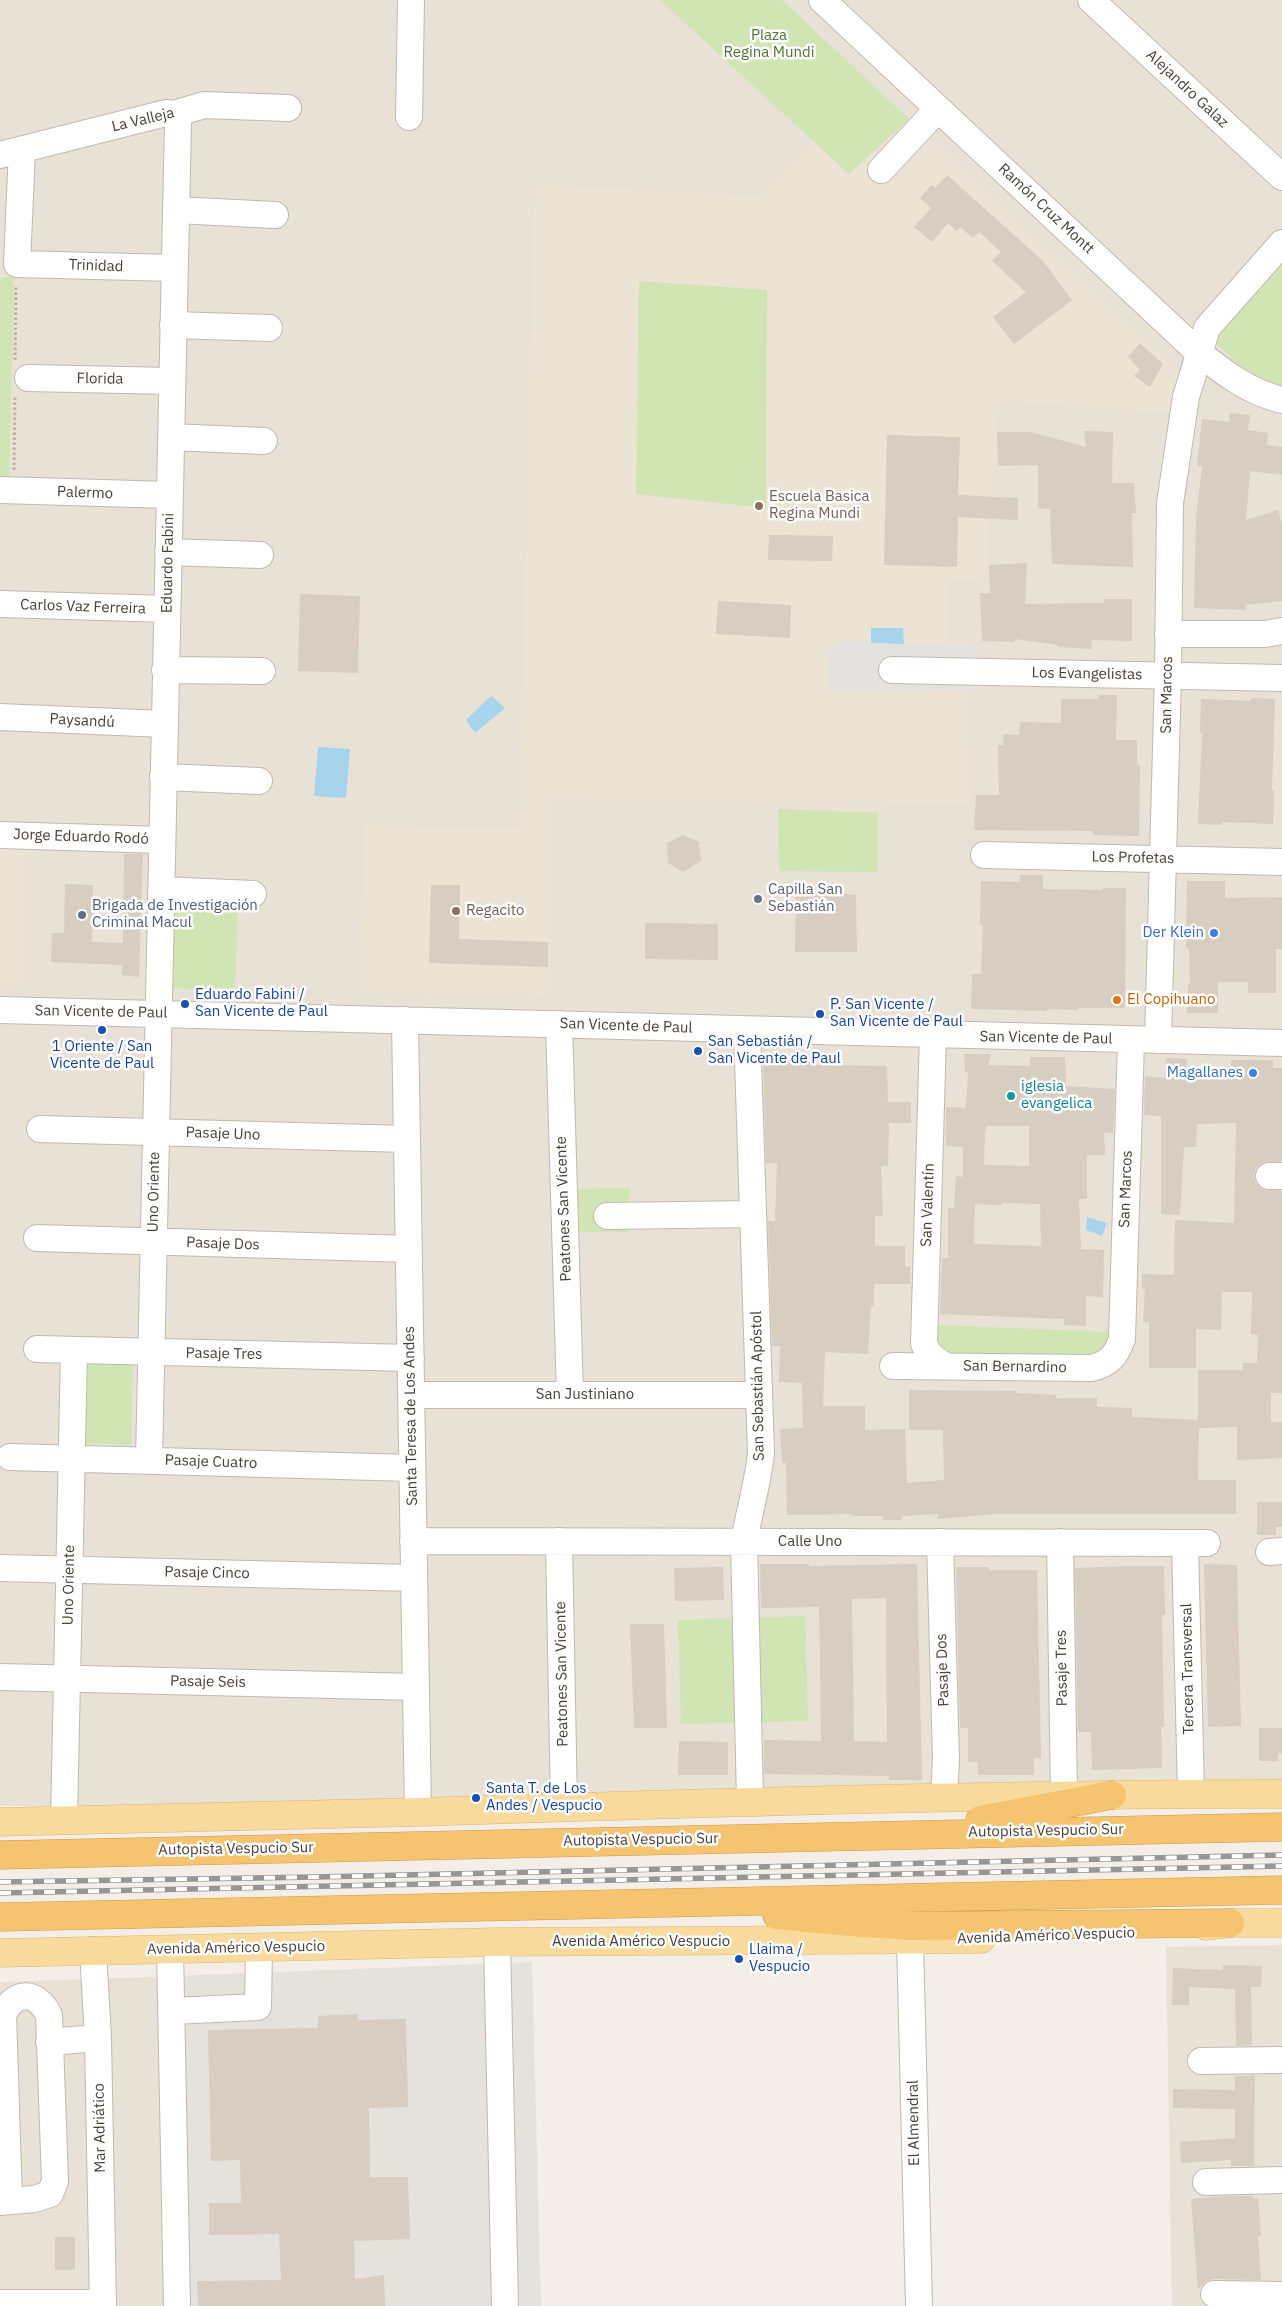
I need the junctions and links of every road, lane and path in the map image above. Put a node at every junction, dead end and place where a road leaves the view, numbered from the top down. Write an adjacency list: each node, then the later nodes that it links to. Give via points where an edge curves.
1 (411, 0): 7 (street)
2 (822, 0): 5 (street, Ramón Cruz Montt)
3 (1091, 0): 10 (street, Alejandro Galaz)
4 (288, 108): 6 (street, La Valleja, via 204,105)
5 (938, 108): 9 (street); 17 (street, Ramón Cruz Montt)
6 (174, 114): 8 (street, La Valleja, via 166,113); 11 (street, Eduardo Fabini, via 178,122)
7 (409, 117)
8 (11, 153): 14 (street, Trinidad, via 17,264)
9 (881, 170)
10 (1282, 177)
11 (176, 210): 12 (street); 14 (street, Eduardo Fabini)
12 (275, 214)
13 (1282, 243): 17 (street, San Marcos, via 1213,320)
14 (174, 268): 15 (street, Eduardo Fabini)
15 (173, 325): 16 (street); 19 (street, Eduardo Fabini)
16 (269, 328)
17 (1198, 352): 20 (street, Ramón Cruz Montt, via 1235,380); 30 (street, San Marcos, via 1186,397 1170,503)
18 (28, 378): 19 (street, Florida)
19 (172, 381): 21 (street, Eduardo Fabini)
20 (1282, 400)
21 (171, 437): 22 (street); 24 (street, Eduardo Fabini)
22 (264, 441)
23 (0, 490): 24 (street, Palermo)
24 (169, 495): 25 (street, Eduardo Fabini)
25 (168, 552): 26 (street); 28 (street, Eduardo Fabini)
26 (260, 555)
27 (0, 604): 28 (street, Carlos Vaz Ferreira)
28 (167, 609): 31 (street, Eduardo Fabini)
29 (1273, 633): 30 (street); 35 (street)
30 (1168, 634): 34 (street, San Marcos)
31 (166, 670): 33 (street); 37 (street, Eduardo Fabini)
32 (892, 670): 34 (street, Los Evangelistas)
33 (262, 671)
34 (1168, 675): 35 (street, Los Evangelistas); 43 (street, San Marcos)
35 (1272, 678)
36 (0, 717): 37 (street, Paysandú)
37 (164, 724): 38 (street, Eduardo Fabini)
38 (163, 777): 39 (street); 41 (street, Eduardo Fabini)
39 (259, 781)
40 (0, 835): 41 (street, Jorge Eduardo Rodó)
41 (162, 840): 45 (street, Eduardo Fabini)
42 (984, 854): 43 (street, Los Profetas)
43 (1163, 859): 44 (street, Los Profetas); 54 (street, San Marcos)
44 (1282, 862)
45 (161, 890): 46 (street); 48 (street, Eduardo Fabini)
46 (253, 894)
47 (0, 1010): 48 (street, San Vicente de Paul)
48 (158, 1014): 49 (street, San Vicente de Paul); 57 (street, Uno Oriente)
49 (405, 1020): 50 (street, San Vicente de Paul); 58 (street, Santa Teresa de Los Andes)
50 (559, 1024): 51 (street, San Vicente de Paul); 72 (street, Peatones San Vicente)
51 (747, 1030): 52 (street, San Vicente de Paul); 59 (street, San Sebastián Apóstol)
52 (933, 1035): 53 (street, San Vicente de Paul); 70 (street, San Valentín, via 924,1344 930,1355)
53 (1131, 1040): 54 (street, San Vicente de Paul); 64 (street, San Marcos)
54 (1158, 1040): 55 (street, San Vicente de Paul)
55 (1282, 1043)
56 (40, 1129): 57 (street, Pasaje Uno)
57 (155, 1132): 58 (street, Pasaje Uno); 62 (street, Uno Oriente)
58 (407, 1139): 63 (street, Santa Teresa de Los Andes)
59 (753, 1214): 60 (street); 73 (street, San Sebastián Apóstol)
60 (607, 1216)
61 (37, 1238): 62 (street, Pasaje Dos)
62 (153, 1242): 63 (street, Pasaje Dos); 67 (street, Uno Oriente)
63 (409, 1250): 68 (street, Santa Teresa de Los Andes)
64 (1122, 1339): 70 (street, San Bernardino, via 1111,1360 1092,1368)
65 (36, 1349): 66 (street, Pasaje Tres)
66 (74, 1350): 67 (street, Pasaje Tres); 75 (street, Uno Oriente)
67 (151, 1352): 68 (street, Pasaje Tres); 76 (street, Uno Oriente)
68 (411, 1358): 71 (street, Santa Teresa de Los Andes)
69 (893, 1366): 70 (street, San Bernardino)
70 (945, 1366)
71 (411, 1395): 72 (street, San Justiniano); 77 (street, Santa Teresa de Los Andes)
72 (570, 1395): 73 (street, San Justiniano)
73 (759, 1395): 80 (street, San Sebastián Apóstol, via 759,1474)
74 (10, 1457): 75 (street, Pasaje Cuatro)
75 (72, 1459): 76 (street, Pasaje Cuatro); 85 (street, Uno Oriente)
76 (149, 1460): 77 (street, Pasaje Cuatro)
77 (412, 1468): 78 (street, Santa Teresa de Los Andes)
78 (413, 1541): 79 (street, Calle Uno); 86 (street, Santa Teresa de Los Andes)
79 (559, 1541): 80 (street, Calle Uno); 96 (street, Peatones San Vicente)
80 (744, 1542): 81 (street, Calle Uno); 95 (street, San Sebastián Apóstol)
81 (940, 1542): 82 (street, Calle Uno); 94 (street, Pasaje Dos, via 946,1759)
82 (1060, 1542): 83 (street, Calle Uno); 90 (street, Pasaje Tres)
83 (1196, 1543): 91 (street, Tercera Transversal)
84 (0, 1568): 85 (street, Pasaje Cinco)
85 (70, 1570): 86 (street, Pasaje Cinco); 88 (street, Uno Oriente)
86 (414, 1578): 89 (street, Santa Teresa de Los Andes)
87 (0, 1677): 88 (street, Pasaje Seis)
88 (67, 1679): 89 (street, Pasaje Seis); 98 (street, Uno Oriente)
89 (416, 1687): 97 (street, Santa Teresa de Los Andes)
90 (1064, 1794): 93 (main road); 94 (main road)
91 (1191, 1794): 92 (main road); 93 (main road)
92 (1282, 1794)
93 (1112, 1795): 101 (highway)
94 (944, 1797): 95 (main road)
95 (750, 1801): 96 (main road)
96 (564, 1806): 97 (main road)
97 (418, 1812): 98 (main road)
98 (64, 1820): 99 (main road)
99 (0, 1822)
100 (1282, 1827): 101 (highway, Autopista Vespucio Sur)
101 (903, 1834): 102 (highway, Autopista Vespucio Sur)
102 (0, 1855)
103 (1282, 1890): 104 (highway)
104 (707, 1902): 105 (highway); 106 (highway, via 792,1917 910,1926)
105 (0, 1918)
106 (1230, 1923): 107 (main road, Avenida Américo Vespucio); 108 (main road, Avenida Américo Vespucio, via 1163,1932)
107 (1282, 1923)
108 (910, 1940): 109 (main road, Avenida Américo Vespucio); 128 (street, El Almendral)
109 (497, 1942): 110 (main road, Avenida Américo Vespucio); 127 (street)
110 (259, 1948): 111 (main road, Avenida Américo Vespucio); 114 (street, via 258,2007)
111 (170, 1949): 112 (main road, Avenida Américo Vespucio); 114 (street)
112 (94, 1950): 113 (main road, Avenida Américo Vespucio); 115 (street, Mar Adriático)
113 (0, 1953)
114 (172, 2011): 126 (street)
115 (98, 2038): 116 (street); 125 (street, Mar Adriático)
116 (50, 2042): 121 (street, via 55,2181 50,2194 34,2199); 121 (street, via 49,2015 43,2003 32,1996 19,1997 8,2004 3,2014)
117 (1282, 2060): 118 (street)
118 (1201, 2061)
119 (1282, 2180): 120 (street)
120 (1206, 2182)
121 (4, 2201)
122 (1214, 2294): 123 (street)
123 (1282, 2295)
124 (0, 2303): 125 (street)
125 (103, 2304)
126 (177, 2306)
127 (505, 2306)
128 (919, 2306)

